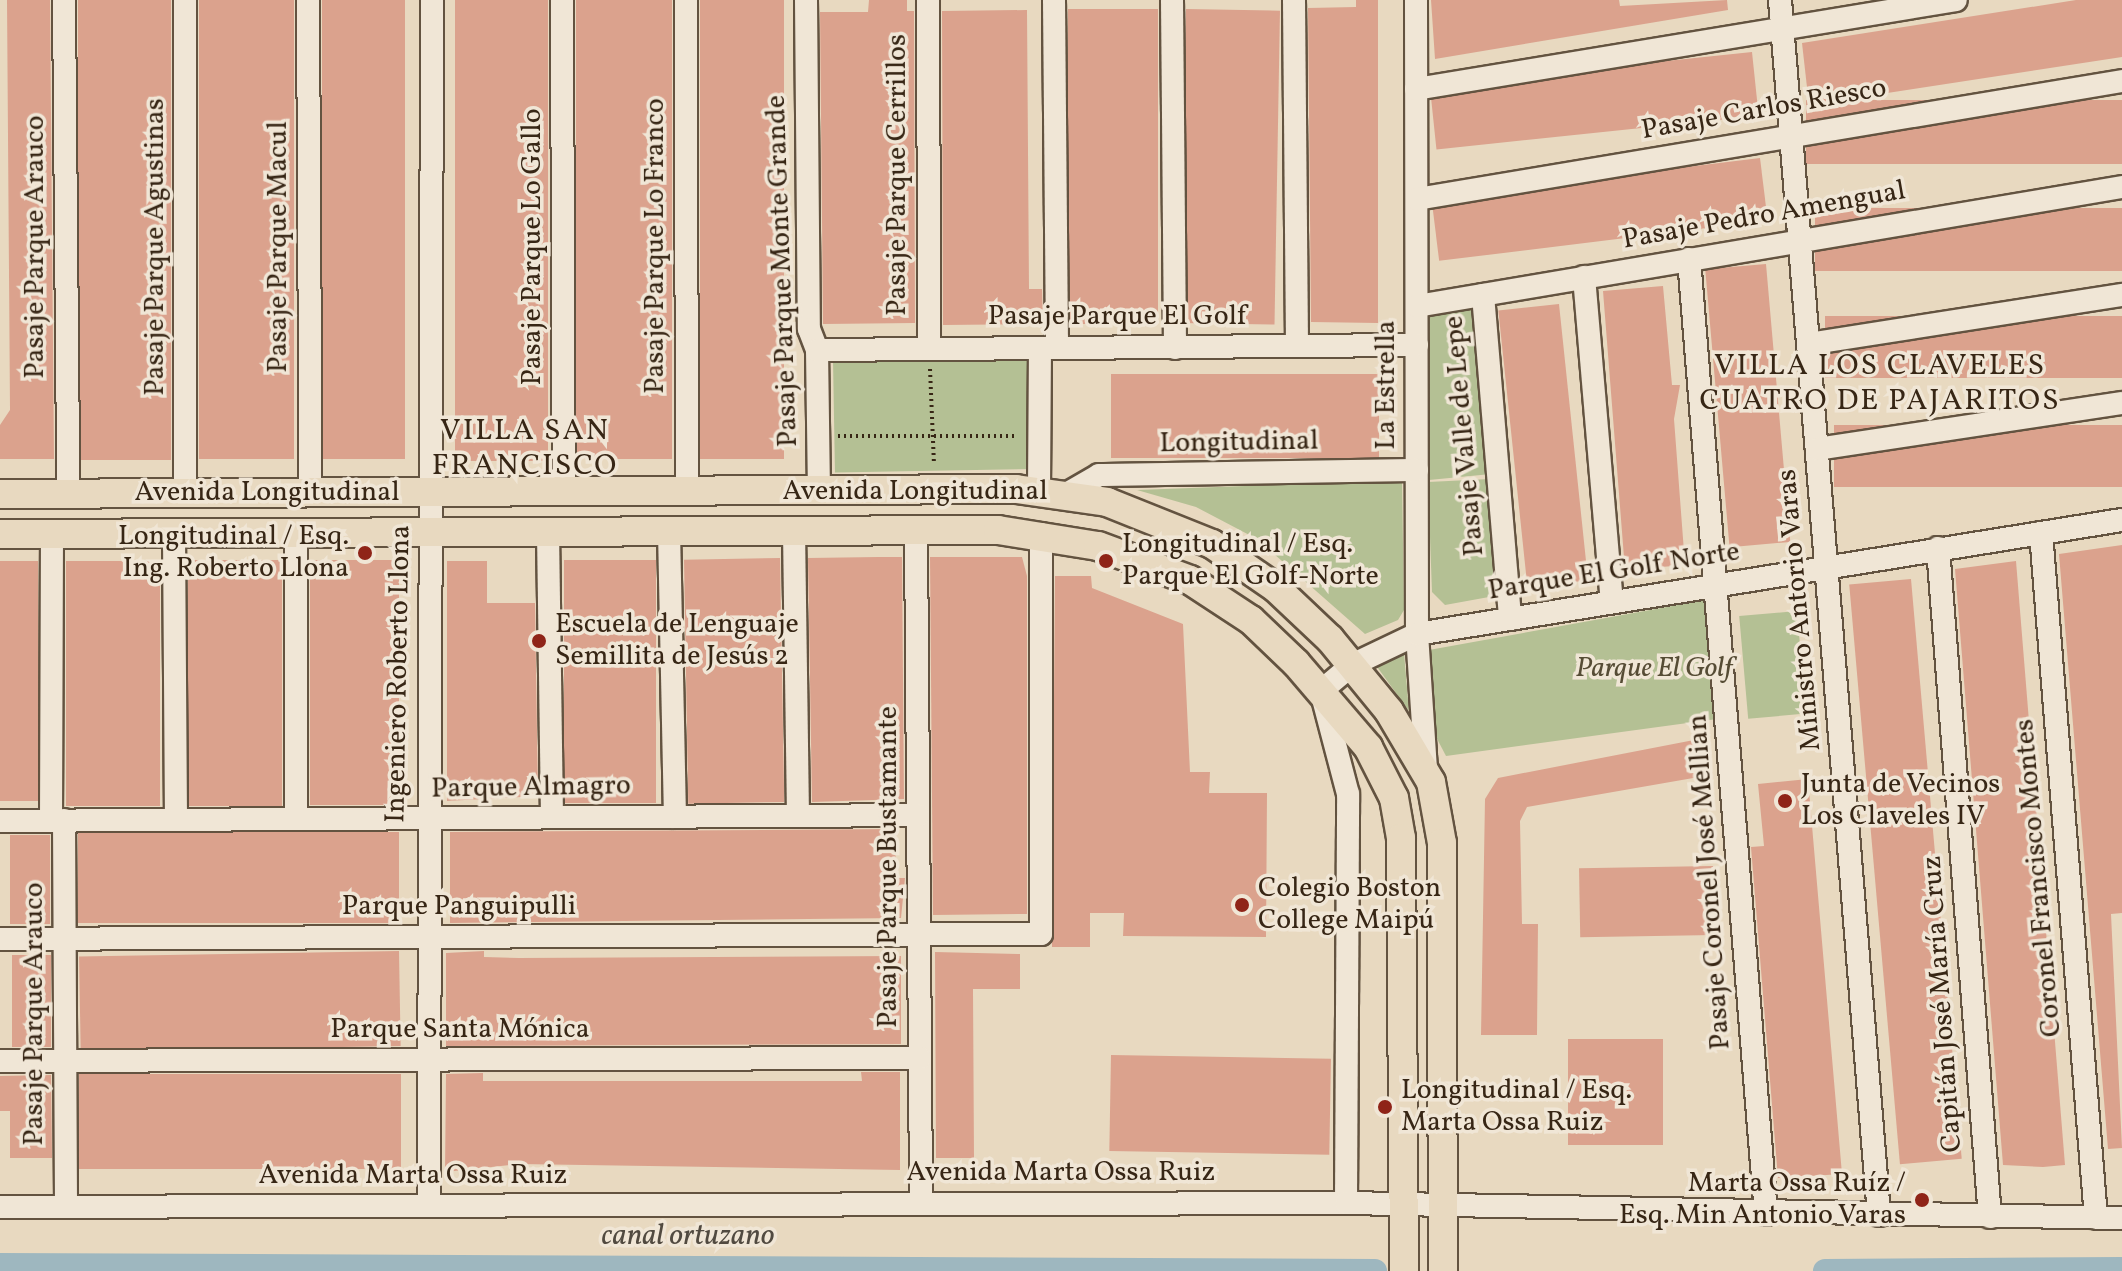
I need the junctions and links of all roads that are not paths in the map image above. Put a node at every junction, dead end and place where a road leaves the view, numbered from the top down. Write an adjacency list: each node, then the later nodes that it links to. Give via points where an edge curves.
1 (64, 0): 41 (street, Pasaje Parque Arauco)
2 (185, 0): 42 (street, Pasaje Parque Agustinas)
3 (308, 0): 43 (street, Pasaje Parque Macul)
4 (432, 0): 39 (street, Ingeniero Roberto Llona)
5 (562, 0): 44 (street, Pasaje Parque Lo Gallo)
6 (686, 0): 40 (street, Pasaje Parque Lo Franco)
7 (806, 0): 33 (street, Pasaje Parque Monte Grande, via 809,329)
8 (928, 0): 32 (street, Pasaje Parque Cerrillos)
9 (1054, 0): 30 (street)
10 (1172, 0): 31 (street)
11 (1294, 0): 29 (street)
12 (1416, 0): 17 (street, La Estrella)
13 (1780, 0): 15 (street, Ministro Antorio Varas)
14 (1956, 0): 15 (street)
15 (1782, 27): 17 (street); 18 (street, Ministro Antorio Varas)
16 (2122, 81): 18 (street, Pasaje Carlos Riesco)
17 (1416, 89): 20 (street, La Estrella)
18 (1791, 136): 20 (street, Pasaje Carlos Riesco); 21 (street, Ministro Antorio Varas)
19 (2122, 187): 21 (street, Pasaje Pedro Amengual)
20 (1417, 199): 26 (street, La Estrella)
21 (1800, 239): 22 (street, Pasaje Pedro Amengual); 27 (street, Ministro Antorio Varas)
22 (1689, 259): 23 (street, Pasaje Pedro Amengual); 61 (street, Pasaje Coronel José Mellian)
23 (1584, 277): 24 (street, Pasaje Pedro Amengual); 62 (street)
24 (1483, 295): 26 (street, Pasaje Pedro Amengual); 63 (street, Pasaje Valle de Lepe)
25 (2122, 295): 27 (street)
26 (1417, 306): 28 (street, La Estrella)
27 (1808, 344): 35 (street, Ministro Antorio Varas)
28 (1417, 345): 29 (street, Pasaje Parque El Golf); 36 (street, La Estrella)
29 (1297, 346): 31 (street, Pasaje Parque El Golf)
30 (1048, 348): 31 (street, Pasaje Parque El Golf); 32 (street, Pasaje Parque El Golf); 37 (street)
31 (1175, 348)
32 (929, 349): 33 (street, Pasaje Parque El Golf)
33 (817, 350): 38 (street, Pasaje Parque Monte Grande)
34 (2122, 403): 35 (street)
35 (1817, 449): 60 (street, Ministro Antorio Varas)
36 (1417, 470): 45 (street, Longitudinal, via 1099,475); 64 (street, La Estrella)
37 (1039, 490): 38 (main road, Avenida Longitudinal); 45 (main road, Avenida Longitudinal)
38 (819, 491): 40 (main road, Avenida Longitudinal)
39 (434, 492): 43 (main road, Avenida Longitudinal); 44 (main road, Avenida Longitudinal); 52 (street, Ingeniero Roberto Llona)
40 (687, 492): 44 (main road, Avenida Longitudinal)
41 (68, 493): 42 (main road, Avenida Longitudinal); 46 (main road, Avenida Longitudinal)
42 (185, 493): 43 (main road, Avenida Longitudinal)
43 (311, 493)
44 (564, 493)
45 (1068, 493): 65 (main road, Avenida Longitudinal, via 1144,514 1212,544 1276,588)
46 (0, 494)
47 (2122, 520): 54 (street, Parque El Golf Norte)
48 (794, 530): 49 (main road, Avenida Longitudinal); 51 (main road, Avenida Longitudinal); 69 (street)
49 (916, 530): 58 (main road, Avenida Longitudinal); 68 (street, Pasaje Parque Bustamante)
50 (548, 531): 51 (main road, Avenida Longitudinal); 52 (main road, Avenida Longitudinal); 70 (street)
51 (669, 531): 71 (street)
52 (430, 532): 53 (main road, Avenida Longitudinal); 73 (street, Ingeniero Roberto Llona)
53 (296, 533): 57 (main road, Avenida Longitudinal); 72 (street)
54 (2041, 533): 59 (street, Parque El Golf Norte); 95 (street, Coronel Francisco Montes)
55 (0, 534): 56 (main road, Avenida Longitudinal)
56 (52, 534): 57 (main road, Avenida Longitudinal); 74 (street, Pasaje Parque Arauco)
57 (174, 534): 75 (street)
58 (1041, 534): 66 (main road, Avenida Longitudinal, via 1126,554 1190,580 1251,620); 77 (street, Parque Panguipulli, via 1046,929)
59 (1938, 548): 60 (street, Parque El Golf Norte); 94 (street, Capitán José María Cruz)
60 (1826, 567): 61 (street, Parque El Golf Norte); 93 (street, Ministro Antorio Varas)
61 (1715, 586): 62 (street, Parque El Golf Norte); 92 (street, Pasaje Coronel José Mellian)
62 (1612, 602): 63 (street, Parque El Golf Norte)
63 (1510, 619): 64 (street, Parque El Golf Norte)
64 (1417, 634): 65 (street, Parque El Golf Norte); 67 (street, La Estrella)
65 (1352, 665): 66 (street, Parque El Golf Norte); 67 (main road, Avenida Longitudinal)
66 (1321, 691): 86 (street, via 1348,794); 87 (main road, Avenida Longitudinal, via 1376,761 1401,825)
67 (1426, 770): 89 (main road, Avenida Longitudinal, via 1442,843)
68 (918, 815): 69 (street, Parque Almagro); 77 (street, Pasaje Parque Bustamante)
69 (798, 816): 71 (street, Parque Almagro)
70 (552, 817): 71 (street, Parque Almagro); 73 (street, Parque Almagro)
71 (675, 817)
72 (296, 819): 73 (street, Parque Almagro); 75 (street, Parque Almagro)
73 (425, 819): 78 (street, Ingeniero Roberto Llona)
74 (58, 820): 75 (street, Parque Almagro); 76 (street, Parque Almagro); 80 (street, Pasaje Parque Arauco)
75 (176, 820)
76 (0, 821)
77 (919, 934): 78 (street, Parque Panguipulli); 81 (street, Pasaje Parque Bustamante)
78 (426, 937): 80 (street, Parque Panguipulli); 82 (street, Ingeniero Roberto Llona)
79 (0, 939): 80 (street, Parque Panguipulli)
80 (65, 939): 84 (street, Pasaje Parque Arauco)
81 (920, 1058): 82 (street, Parque Santa Mónica); 85 (street, Pasaje Parque Bustamante)
82 (427, 1059): 84 (street, Parque Santa Mónica); 88 (street, Ingeniero Roberto Llona)
83 (0, 1061): 84 (street, Parque Santa Mónica)
84 (65, 1061): 91 (street, Pasaje Parque Arauco)
85 (921, 1203): 86 (street, Avenida Marta Ossa Ruiz); 88 (street, Avenida Marta Ossa Ruiz)
86 (1346, 1203): 87 (street, Avenida Marta Ossa Ruiz)
87 (1404, 1205): 89 (street, Avenida Marta Ossa Ruiz); 97 (main road, Avenida Longitudinal)
88 (429, 1206): 91 (street, Avenida Marta Ossa Ruiz)
89 (1444, 1206): 92 (street, Avenida Marta Ossa Ruiz); 98 (main road, Avenida Longitudinal)
90 (0, 1207): 91 (street, Avenida Marta Ossa Ruiz)
91 (66, 1207)
92 (1766, 1214): 93 (street, Avenida Marta Ossa Ruiz)
93 (1879, 1215): 94 (street, Avenida Marta Ossa Ruiz)
94 (1990, 1217): 95 (street, Avenida Marta Ossa Ruiz)
95 (2096, 1218): 96 (street, Avenida Marta Ossa Ruiz)
96 (2122, 1218)
97 (1404, 1271)
98 (1443, 1271)

